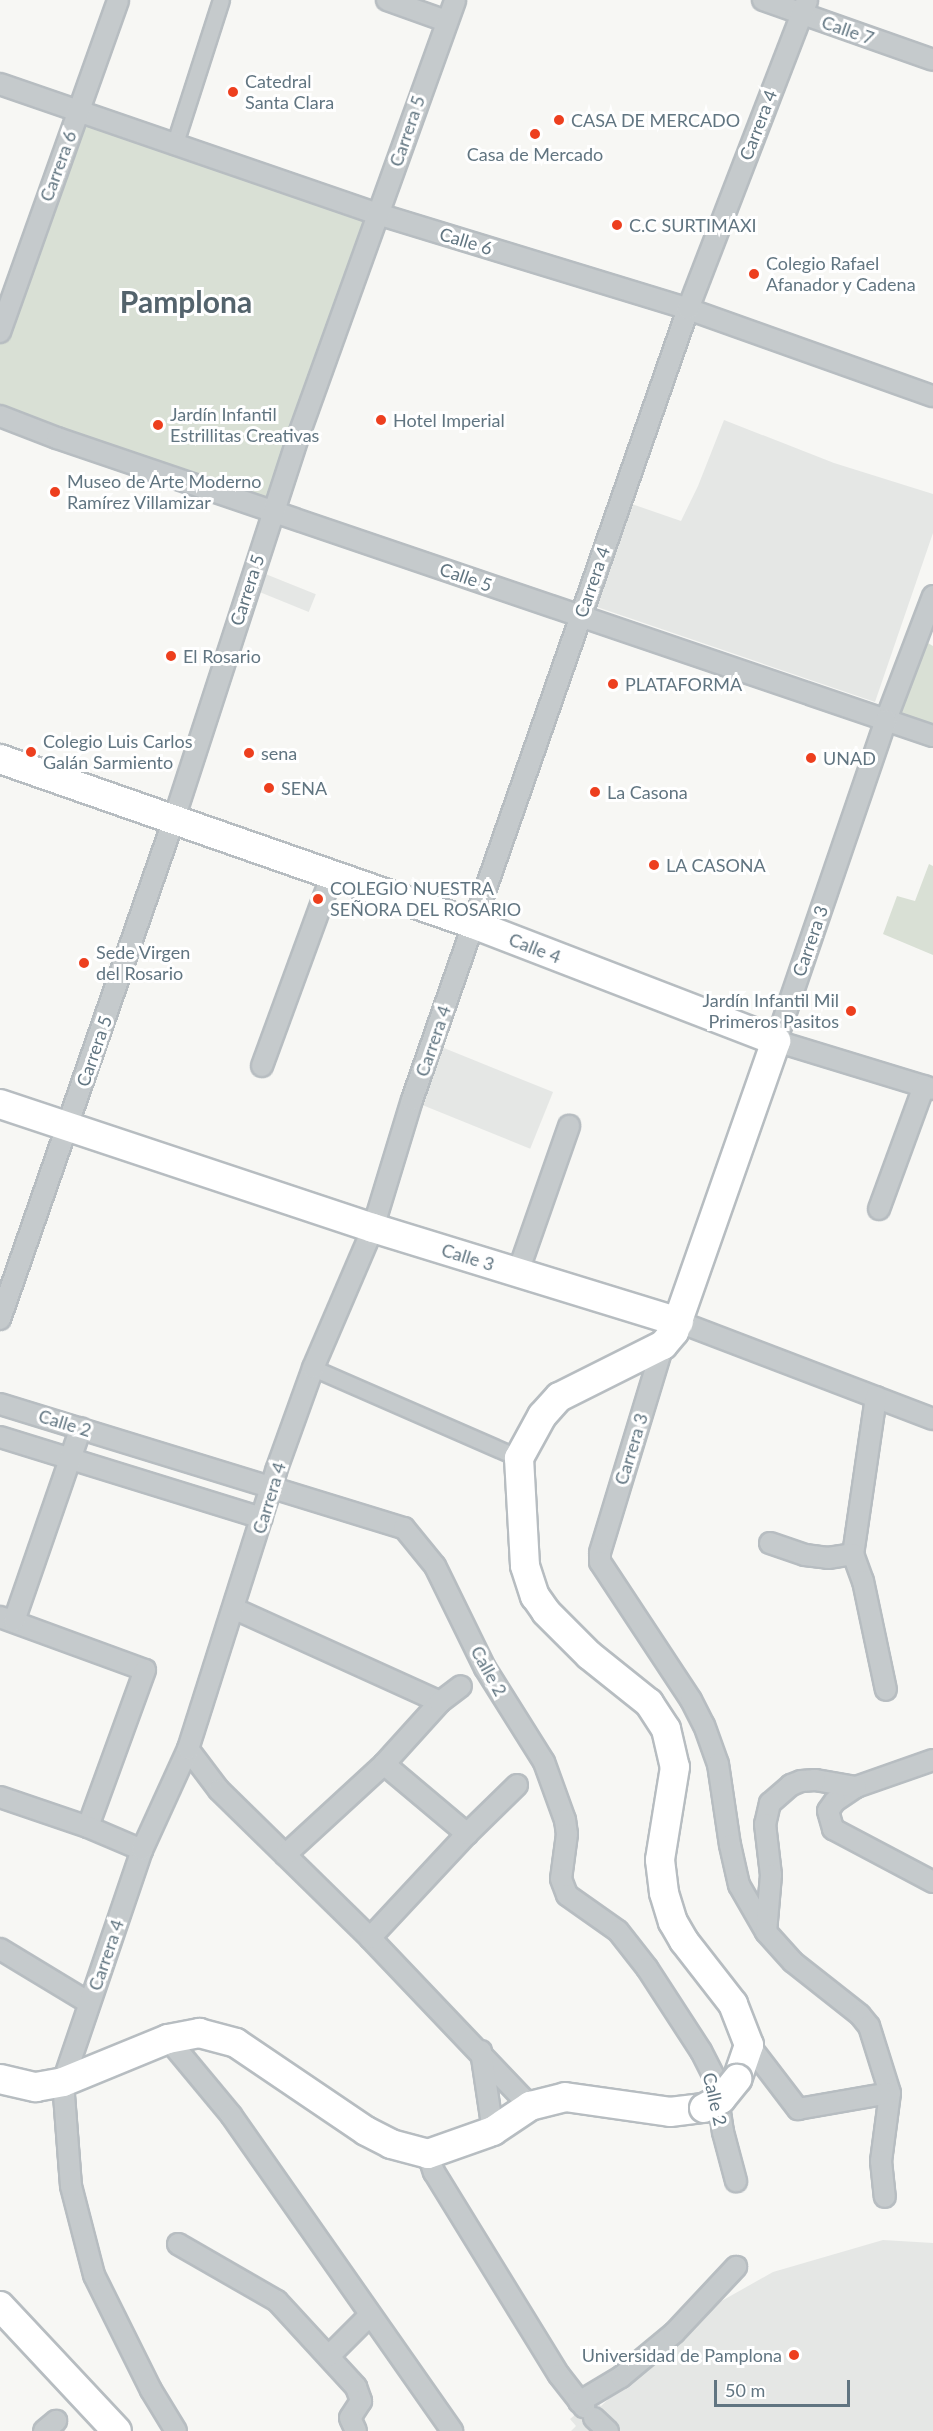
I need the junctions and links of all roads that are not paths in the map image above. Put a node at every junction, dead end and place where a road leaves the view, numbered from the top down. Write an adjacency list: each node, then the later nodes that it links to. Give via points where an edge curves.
1 (118, 0): 10 (street, Carrera 6)
2 (221, 0): 11 (street)
3 (387, 0): 7 (street)
4 (455, 0): 7 (street, Carrera 5)
5 (763, 0): 6 (street, Calle 7)
6 (804, 7): 8 (street, Calle 7); 13 (street, Carrera 4)
7 (446, 21): 12 (street, Carrera 5)
8 (933, 60)
9 (0, 84): 10 (street, Calle 6)
10 (78, 112): 11 (street, Calle 6); 14 (street, Carrera 6)
11 (174, 146): 12 (street, Calle 6)
12 (378, 214): 13 (street, Calle 6); 17 (street, Carrera 5)
13 (688, 309): 15 (street, Calle 6); 19 (street, Carrera 4)
14 (0, 332)
15 (933, 396)
16 (0, 416): 17 (street, Calle 5)
17 (272, 512): 19 (street, Calle 5); 23 (street, Carrera 5)
18 (933, 596): 20 (street, Carrera 3)
19 (580, 616): 20 (street, Calle 5); 25 (street, Carrera 4)
20 (886, 720): 21 (street, Calle 5); 26 (street, Carrera 3)
21 (933, 736)
22 (0, 759): 23 (main road, Calle 4)
23 (174, 819): 24 (main road, Calle 4); 30 (street, Carrera 5)
24 (332, 875): 25 (main road, Calle 4); 27 (street)
25 (473, 924): 26 (main road, Calle 4); 33 (street, Carrera 4)
26 (776, 1041): 28 (street, Calle 4); 36 (main road, Carrera 3)
27 (262, 1066)
28 (929, 1088): 32 (street)
29 (0, 1104): 30 (main road, Calle 3)
30 (68, 1126): 33 (main road, Calle 3); 35 (street, Carrera 5)
31 (569, 1126): 34 (street)
32 (879, 1209)
33 (373, 1228): 34 (main road, Calle 3); 37 (street, Carrera 4)
34 (518, 1272): 36 (main road, Calle 3)
35 (0, 1319)
36 (671, 1333): 38 (street, Calle 3); 43 (main road, via 559,1397 542,1416); 65 (street, Carrera 3, via 600,1554 602,1568 691,1700 711,1741 739,1885)
37 (313, 1368): 43 (street); 45 (street, Carrera 4)
38 (876, 1397): 40 (street, Calle 3); 48 (street)
39 (0, 1404): 41 (street, Calle 2)
40 (933, 1419)
41 (81, 1428): 44 (street); 45 (street, Calle 2)
42 (0, 1437): 44 (street, Calle 2)
43 (519, 1458): 70 (main road, via 525,1566 535,1596 583,1649 649,1703 666,1729 675,1767 660,1860 664,1893 673,1922 733,2004)
44 (72, 1460): 46 (street, Calle 2); 50 (street)
45 (272, 1486): 46 (street, Carrera 4); 78 (street, Calle 2, via 404,1528 435,1566 485,1668 544,1762 565,1820 561,1879 567,1895 618,1931 701,2051 715,2079)
46 (262, 1518): 49 (street, Carrera 4)
47 (770, 1543): 48 (street, via 805,1555 828,1558)
48 (853, 1554): 52 (street, via 863,1581)
49 (235, 1609): 53 (street); 54 (street, Carrera 4)
50 (7, 1619): 60 (street, via 145,1670)
51 (461, 1686): 53 (street)
52 (886, 1690)
53 (440, 1702): 56 (street)
54 (188, 1749): 62 (street, Carrera 4); 63 (street, via 219,1790)
55 (933, 1760): 58 (street)
56 (384, 1764): 61 (street); 63 (street)
57 (518, 1785): 61 (street)
58 (856, 1787): 64 (street, via 830,1806 828,1818 833,1829); 65 (street, via 801,1781 770,1803 765,1824 771,1875)
59 (0, 1797): 60 (street)
60 (88, 1827): 62 (street)
61 (467, 1834): 66 (street)
62 (142, 1850): 68 (street, Carrera 4)
63 (285, 1855): 66 (street)
64 (933, 1882)
65 (766, 1932): 74 (street, via 793,1962 869,2026)
66 (370, 1938): 71 (street)
67 (0, 1948): 68 (street)
68 (89, 2003): 73 (street, Carrera 4)
69 (168, 2039): 73 (main road); 77 (main road, via 199,2033 236,2043 366,2132); 83 (street, via 231,2115)
70 (749, 2045): 74 (street, via 791,2103 802,2109); 75 (main road, bridge, via 737,2079 721,2099 704,2108 670,2112 565,2097)
71 (481, 2051): 75 (street); 76 (street)
72 (0, 2079): 73 (main road, via 36,2087)
73 (63, 2082): 87 (street, via 71,2186 94,2275 151,2390)
74 (890, 2093): 79 (street, via 881,2161)
75 (530, 2106): 76 (main road)
76 (494, 2131): 77 (main road)
77 (428, 2154): 85 (street, via 434,2172 559,2375)
78 (736, 2181)
79 (885, 2197)
80 (178, 2244): 84 (street, via 277,2301)
81 (736, 2267): 85 (street, via 674,2333)
82 (0, 2306): 86 (main road)
83 (370, 2315): 84 (street); 89 (street)
84 (329, 2356): 88 (street, via 361,2398 350,2418)
85 (585, 2409): 90 (street)
86 (117, 2431)
87 (176, 2431)
88 (356, 2431)
89 (453, 2431)
90 (609, 2431)

